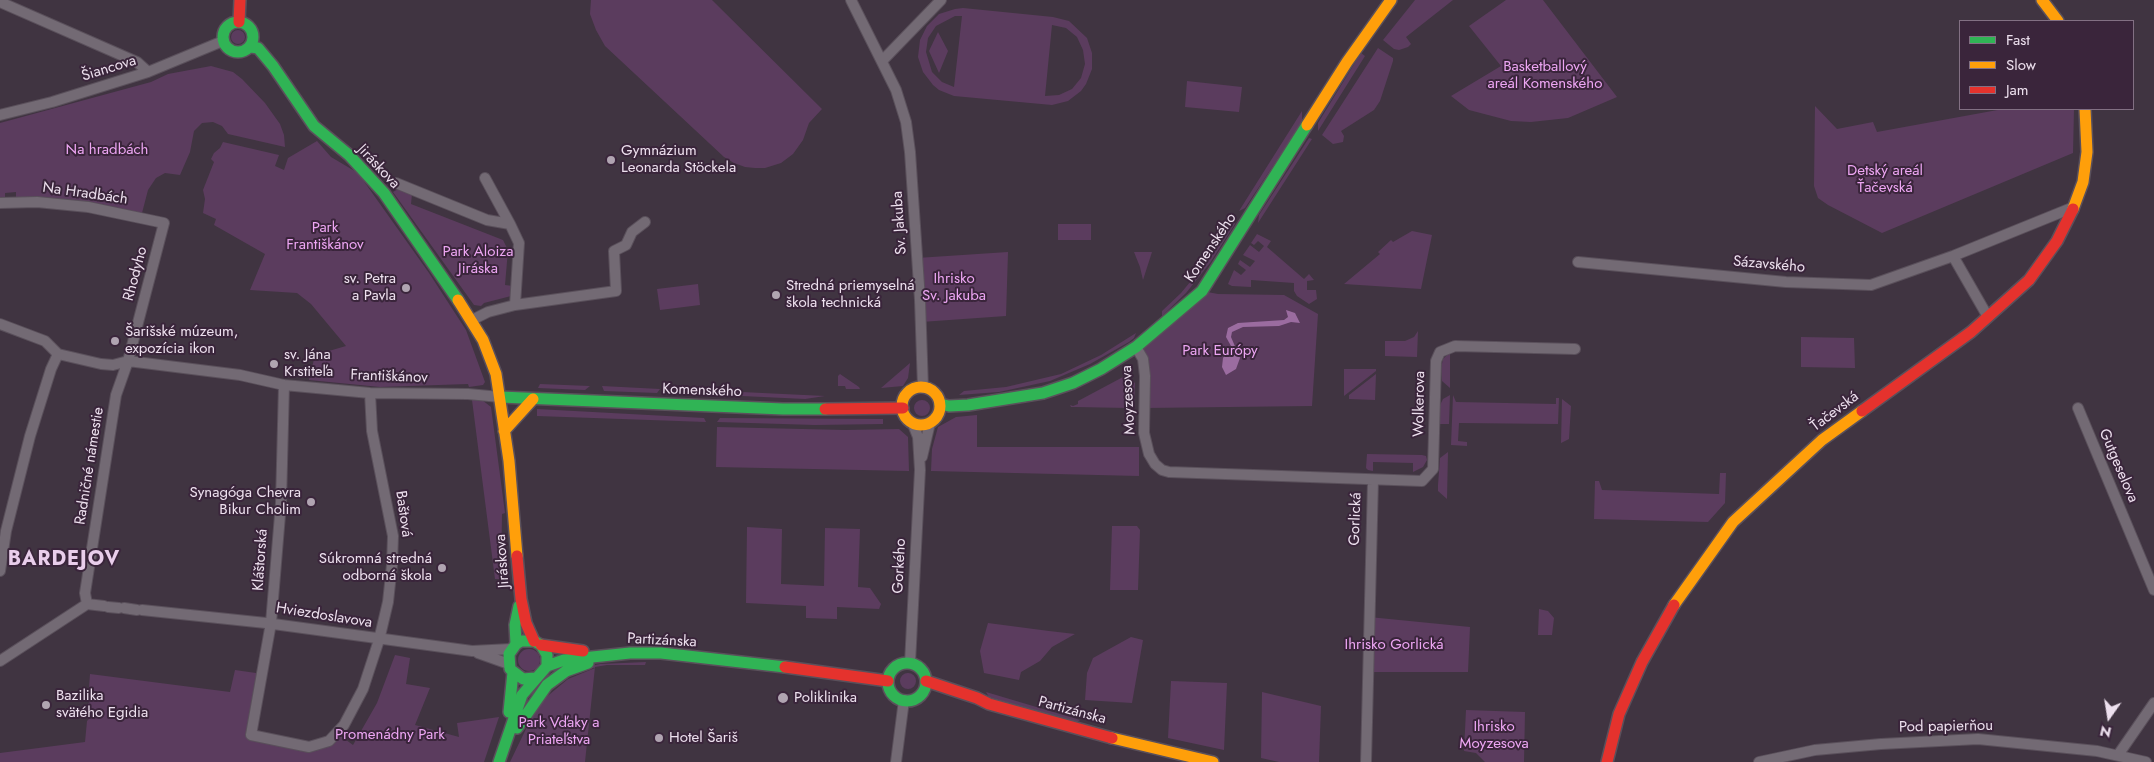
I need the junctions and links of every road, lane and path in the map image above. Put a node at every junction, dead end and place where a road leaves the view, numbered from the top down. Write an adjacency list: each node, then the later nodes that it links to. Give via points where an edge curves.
1 (240, 0): 8 (street)
2 (851, 0): 11 (street, Sv. Jakuba)
3 (941, 0): 11 (street)
4 (1391, 0): 28 (street, Komenského, via 1347,62 1202,291)
5 (2042, 0): 7 (street)
6 (0, 2): 12 (street, via 137,62)
7 (2057, 20)
8 (239, 22): 9 (street, via 226,27); 10 (street, via 251,29)
9 (223, 41): 10 (street, via 233,52); 12 (street, Šiancova)
10 (251, 47): 26 (street, Jiráskova, via 258,48 273,66 314,126 349,155 384,193)
11 (882, 61): 33 (street, Sv. Jakuba, via 906,122 910,152)
12 (148, 72): 14 (street, Šiancova)
13 (2085, 110): 18 (street, Ťačevská, via 2087,152)
14 (0, 115)
15 (485, 178): 21 (street)
16 (396, 183): 21 (street, via 487,220)
17 (0, 203): 20 (street, Na Hradbách, via 37,202 88,207)
18 (2074, 207): 22 (street, Sázavského); 25 (street, Ťačevská, via 2058,240 2029,280)
19 (645, 222): 24 (street, via 632,232 626,245 614,251 616,291)
20 (164, 223): 31 (street, Rhodyho)
21 (510, 224): 24 (street, via 520,243)
22 (1953, 256): 23 (street, Sázavského, via 1872,285 1786,282); 25 (street)
23 (1578, 262)
24 (516, 305): 26 (street)
25 (1988, 318): 73 (street, Ťačevská, via 1822,440 1734,522 1669,611 1642,662 1619,714)
26 (472, 320): 35 (street, Jiráskova, via 491,359)
27 (0, 324): 30 (street, via 41,339)
28 (1136, 347): 37 (street, Komenského, via 1073,383 1043,393 984,403); 44 (street, Moyzesova, via 1143,359 1146,376 1144,433 1147,445 1155,464)
29 (1576, 349): 45 (street, Wolkerova, via 1445,348 1436,361 1434,469 1422,481)
30 (58, 354): 31 (street, via 113,365); 46 (street, via 30,436 6,531)
31 (128, 361): 32 (street, Františkánov, via 240,375); 49 (street, Radničné námestie, via 116,395 85,593)
32 (284, 385): 34 (street, Františkánov); 50 (street, Kláštorská)
33 (923, 388): 37 (street, via 933,391); 38 (street, via 907,394)
34 (370, 393): 35 (street, Františkánov); 51 (street, Baštová, via 372,431 392,536 389,593)
35 (500, 396): 36 (street, Komenského); 42 (street, Jiráskova)
36 (533, 399): 38 (street, Komenského, via 802,410); 42 (street)
37 (940, 404): 41 (street, via 938,415)
38 (903, 408): 40 (street)
39 (2078, 408): 47 (street, Gutgeselova)
40 (912, 422): 41 (street, via 918,425); 43 (street, Gorkého, via 918,437)
41 (930, 423): 43 (street, Gorkého)
42 (504, 431): 48 (street, Jiráskova)
43 (920, 470): 57 (street, Gorkého)
44 (1169, 472): 45 (street, Gorlická)
45 (1372, 480): 72 (street, Gorlická)
46 (0, 571)
47 (2154, 590)
48 (521, 599): 52 (street, Jiráskova, via 526,623); 53 (street, Jiráskova)
49 (87, 604): 50 (street, Hviezdoslavova); 56 (street)
50 (272, 623): 51 (street, Hviezdoslavova); 65 (street, Kláštorská)
51 (380, 640): 54 (street, Hviezdoslavova); 65 (street, Baštová, via 363,689 335,737 309,747)
52 (538, 643): 53 (street, via 521,641); 55 (street, Partizánska); 58 (street, via 547,655)
53 (514, 647): 54 (street, Hviezdoslavova); 59 (street)
54 (472, 651): 59 (street, Hviezdoslavova)
55 (612, 655): 58 (street, Partizánska, via 564,660); 61 (street, Partizánska, via 661,653); 66 (street, via 566,671 547,686)
56 (0, 661)
57 (910, 663): 61 (street, via 893,669); 62 (street, via 921,669)
58 (547, 666): 60 (street)
59 (511, 668): 60 (street, via 523,679); 66 (street)
60 (535, 678): 66 (street, via 522,695)
61 (888, 681): 63 (street, via 894,696)
62 (926, 681): 63 (street, via 919,696); 71 (street, Partizánska, via 989,704)
63 (904, 700): 70 (street)
64 (2154, 703): 67 (street)
65 (251, 736)
66 (504, 748): 69 (street)
67 (2118, 755): 68 (street, Pod papierňou, via 1978,740 1815,750); 75 (street, Pod papierňou)
68 (1781, 759): 74 (street)
69 (499, 762)
70 (896, 762)
71 (1213, 762)
72 (1366, 762)
73 (1607, 762)
74 (1758, 762)
75 (2146, 762)

